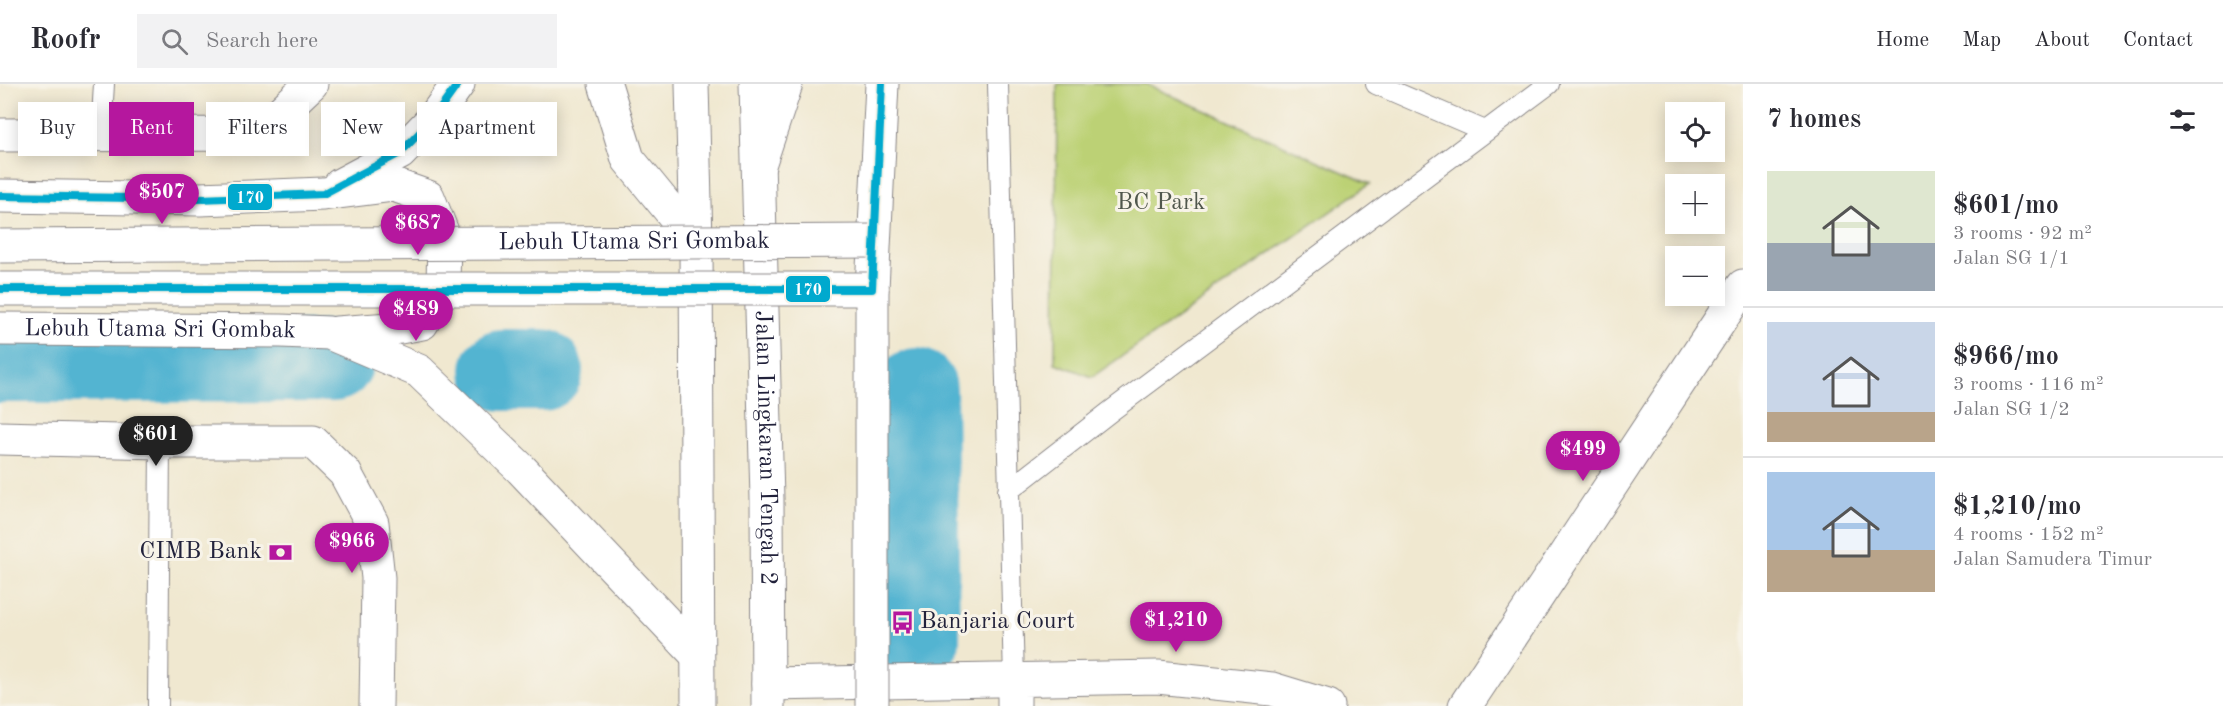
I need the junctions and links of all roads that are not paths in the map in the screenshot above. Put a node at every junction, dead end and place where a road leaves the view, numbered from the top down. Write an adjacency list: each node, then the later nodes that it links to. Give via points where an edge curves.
1 (104, 84): 14 (lane)
2 (311, 84): 14 (main road, via 258,134)
3 (458, 84): 16 (main road, via 434,119 400,153)
4 (604, 84): 19 (main road, via 628,159)
5 (692, 84): 19 (main road)
6 (756, 84): 15 (main road, Jalan Lingkaran Tengah 2)
7 (786, 84): 15 (main road)
8 (882, 84): 18 (main road)
9 (998, 84): 28 (lane)
10 (1376, 84): 12 (lane)
11 (1549, 84): 12 (lane)
12 (1485, 131): 28 (lane)
13 (0, 135): 14 (main road)
14 (101, 135)
15 (758, 168): 31 (main road, Jalan Lingkaran Tengah 2)
16 (322, 194): 17 (main road, via 200,200); 25 (main road, via 394,185 428,197 444,237 443,285 422,322 389,329)
17 (0, 196)
18 (873, 241): 20 (main road, Lebuh Utama Sri Gombak, bridge); 23 (main road)
19 (696, 242): 29 (main road)
20 (0, 246)
21 (1743, 285): 37 (main road)
22 (0, 290): 23 (main road, Lebuh Utama Sri Gombak, bridge)
23 (872, 290): 35 (main road, bridge)
24 (0, 329): 25 (main road, Lebuh Utama Sri Gombak)
25 (329, 333): 29 (main road, Lebuh Utama Sri Gombak, via 419,371 521,469)
26 (0, 438): 27 (main road)
27 (160, 442): 32 (lane); 33 (main road, via 313,442 345,473 372,523 378,578)
28 (1008, 491): 30 (lane)
29 (698, 655): 34 (main road)
30 (1014, 692): 31 (main road); 36 (main road, via 1158,677 1272,689)
31 (768, 695)
32 (158, 706)
33 (376, 706)
34 (698, 706)
35 (872, 706)
36 (1328, 706)
37 (1465, 706)

